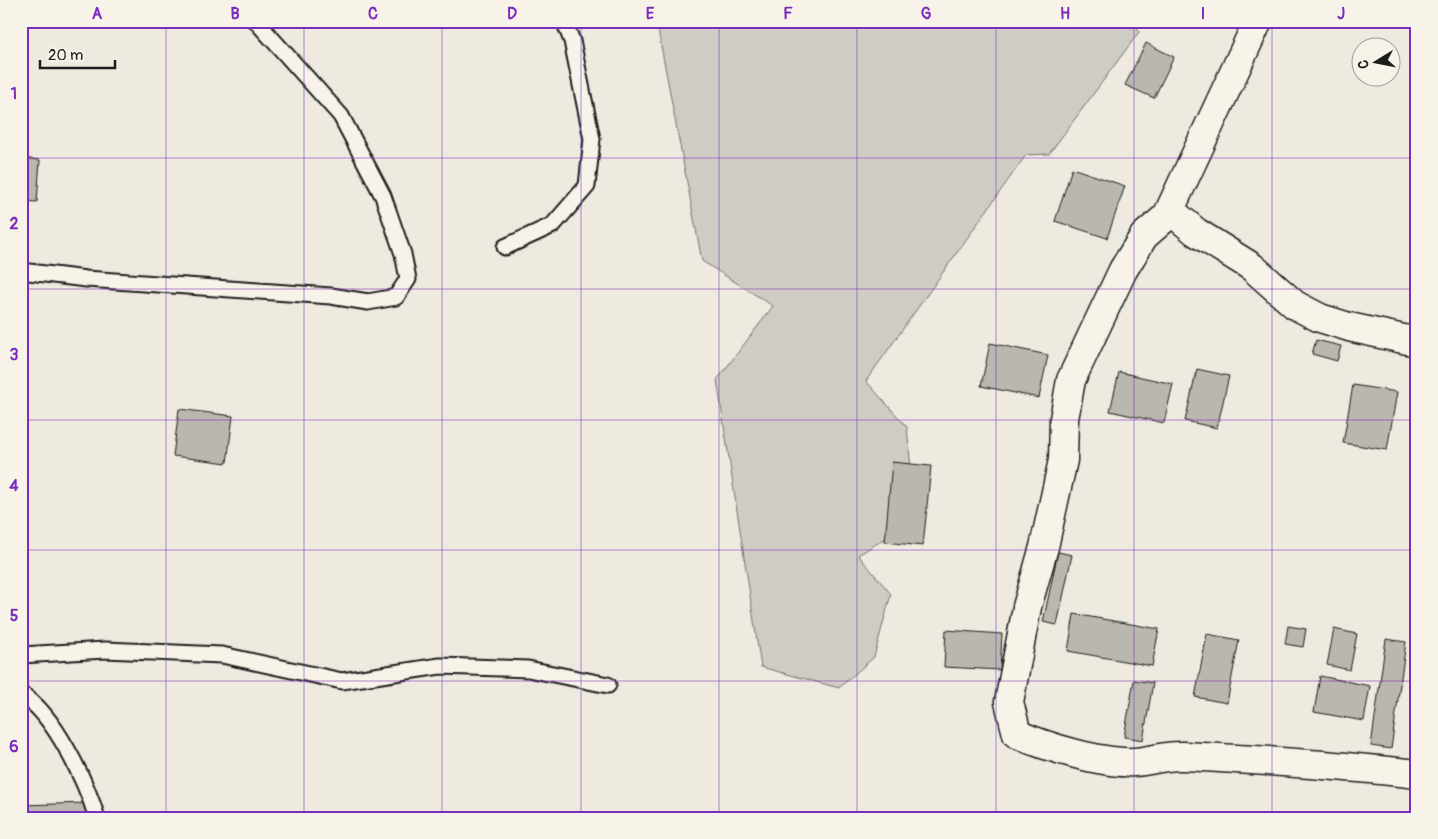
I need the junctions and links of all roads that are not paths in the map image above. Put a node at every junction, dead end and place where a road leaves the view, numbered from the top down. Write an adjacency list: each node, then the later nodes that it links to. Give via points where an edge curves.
1 (256, 21): 6 (lane, via 341,116 383,196 408,279 396,297 368,302 331,296 86,279)
2 (564, 21): 5 (lane, via 572,41 592,139 587,186 553,225)
3 (1258, 21): 4 (street)
4 (1170, 210): 7 (street, via 1196,232 1252,266 1295,305 1320,318 1349,327); 11 (street, via 1144,236 1123,270 1071,380 1064,419 1063,460 1027,607 1009,702 1017,734 1039,744 1103,760 1134,762 1169,755 1330,764)
5 (505, 247)
6 (21, 271)
7 (1417, 342)
8 (21, 654): 9 (lane, via 105,650 222,655 342,681 440,666 528,668)
9 (608, 685)
10 (21, 694): 12 (lane, via 30,699 64,743)
11 (1417, 774)
12 (97, 818)

